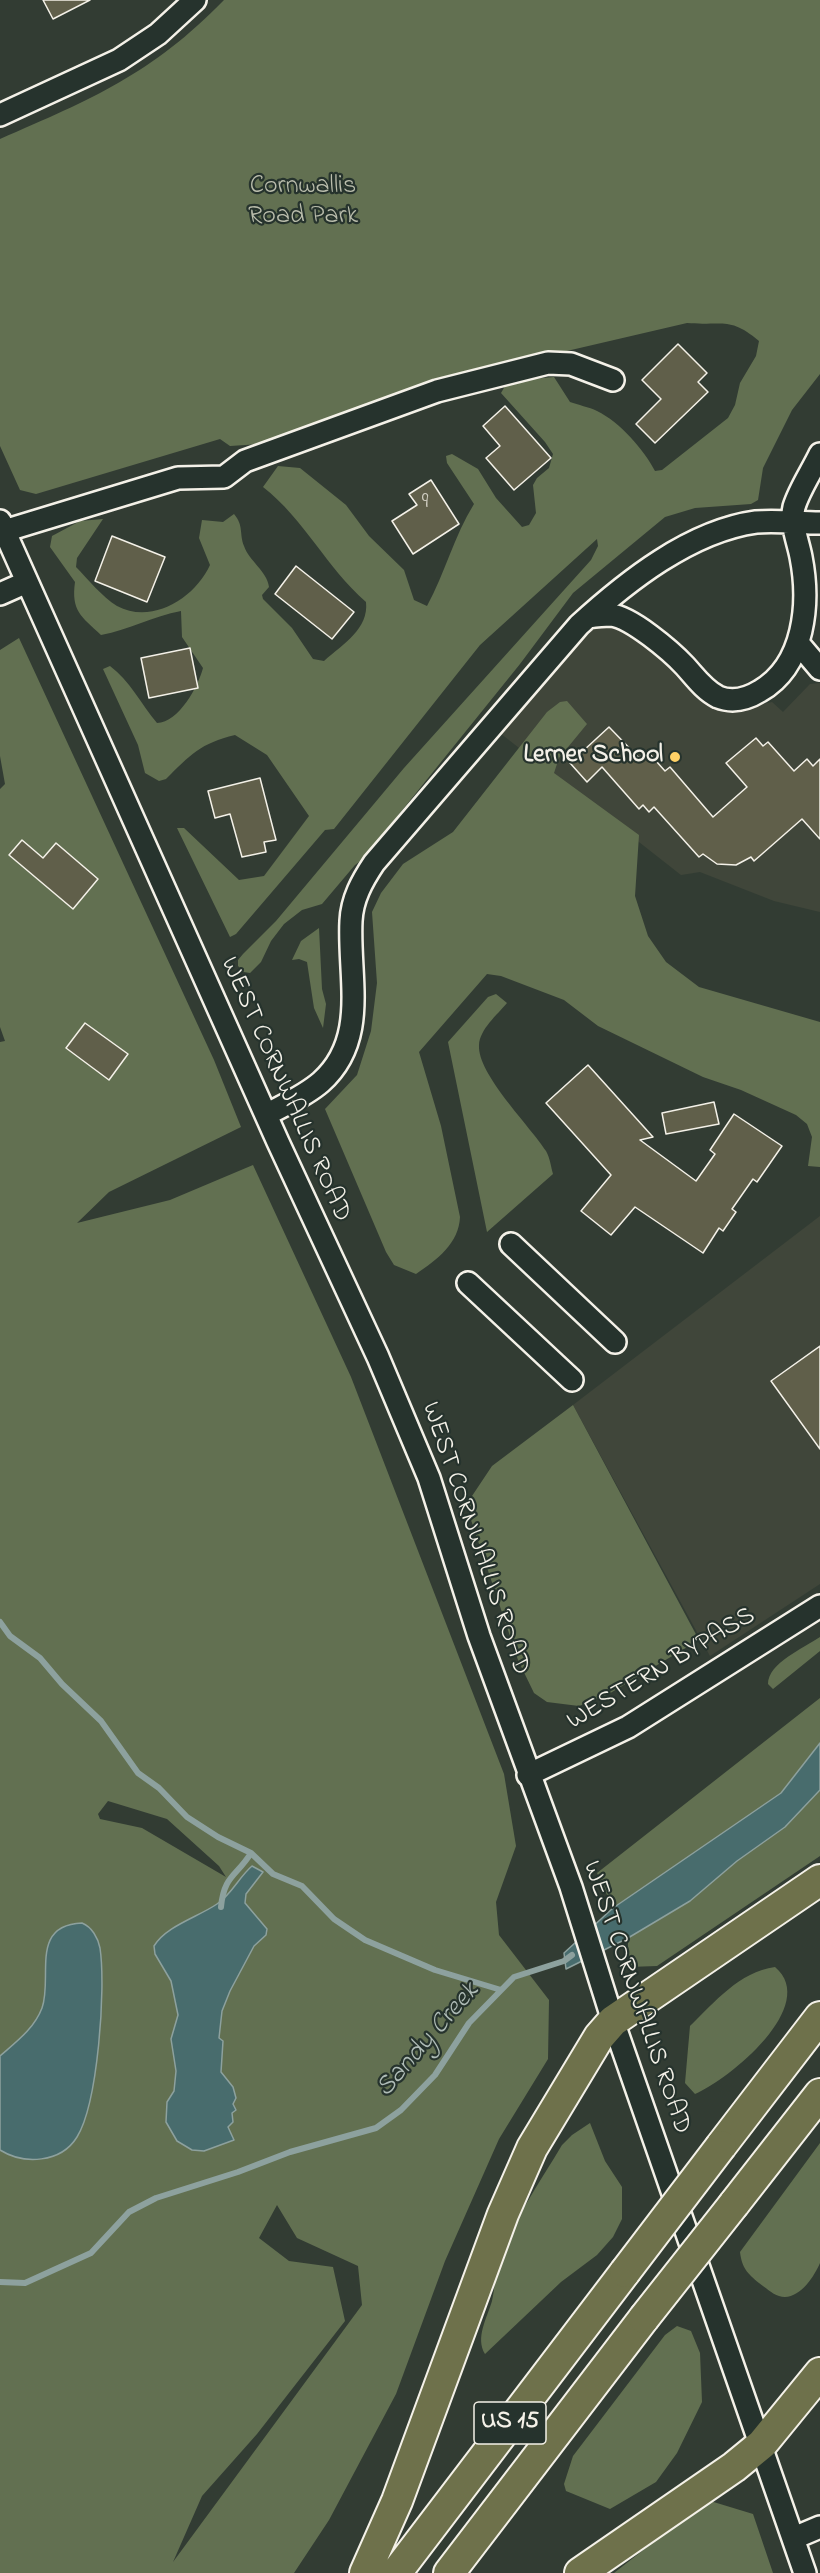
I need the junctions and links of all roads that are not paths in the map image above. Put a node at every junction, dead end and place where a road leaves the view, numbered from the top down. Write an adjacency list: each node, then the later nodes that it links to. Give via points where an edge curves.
1 (195, 0): 2 (street, via 158,34 119,60)
2 (0, 115)
3 (613, 380): 7 (street, via 571,364 548,363 448,388 245,460 224,477 178,478)
4 (820, 454): 5 (street, via 794,507)
5 (794, 522): 6 (street); 10 (street, via 755,522 685,546 608,597); 11 (street, via 804,584 805,617)
6 (820, 522)
7 (2, 526): 8 (street, WEST CORNWALLIS ROAD)
8 (27, 582): 9 (street); 13 (street, WEST CORNWALLIS ROAD)
9 (0, 594)
10 (588, 617): 11 (street, via 613,615 632,625 672,652 710,693 728,701 749,698 769,686 786,667); 13 (street, via 374,862 355,899 351,921 354,1017 350,1035 332,1069 320,1082)
11 (798, 643): 12 (street)
12 (820, 669)
13 (266, 1115): 19 (street, WEST CORNWALLIS ROAD, via 378,1357 429,1478)
14 (511, 1244): 16 (street)
15 (468, 1283): 17 (street)
16 (615, 1342)
17 (572, 1380)
18 (820, 1606): 19 (street, WESTERN BYPASS, via 628,1728)
19 (528, 1775): 22 (street, WEST CORNWALLIS ROAD, via 571,1887)
20 (820, 1880): 22 (highway)
21 (820, 2017): 29 (highway, US 15, bridge)
22 (613, 2021): 25 (street, WEST CORNWALLIS ROAD); 28 (highway, via 599,2037 532,2148 503,2214 397,2501)
23 (820, 2094): 30 (highway, US 15, bridge)
24 (820, 2373): 25 (highway)
25 (762, 2444): 27 (street, WEST CORNWALLIS ROAD); 31 (highway)
26 (820, 2527): 27 (street)
27 (794, 2538): 32 (street, WEST CORNWALLIS ROAD)
28 (365, 2573)
29 (396, 2573)
30 (449, 2573)
31 (580, 2573)
32 (805, 2573)

